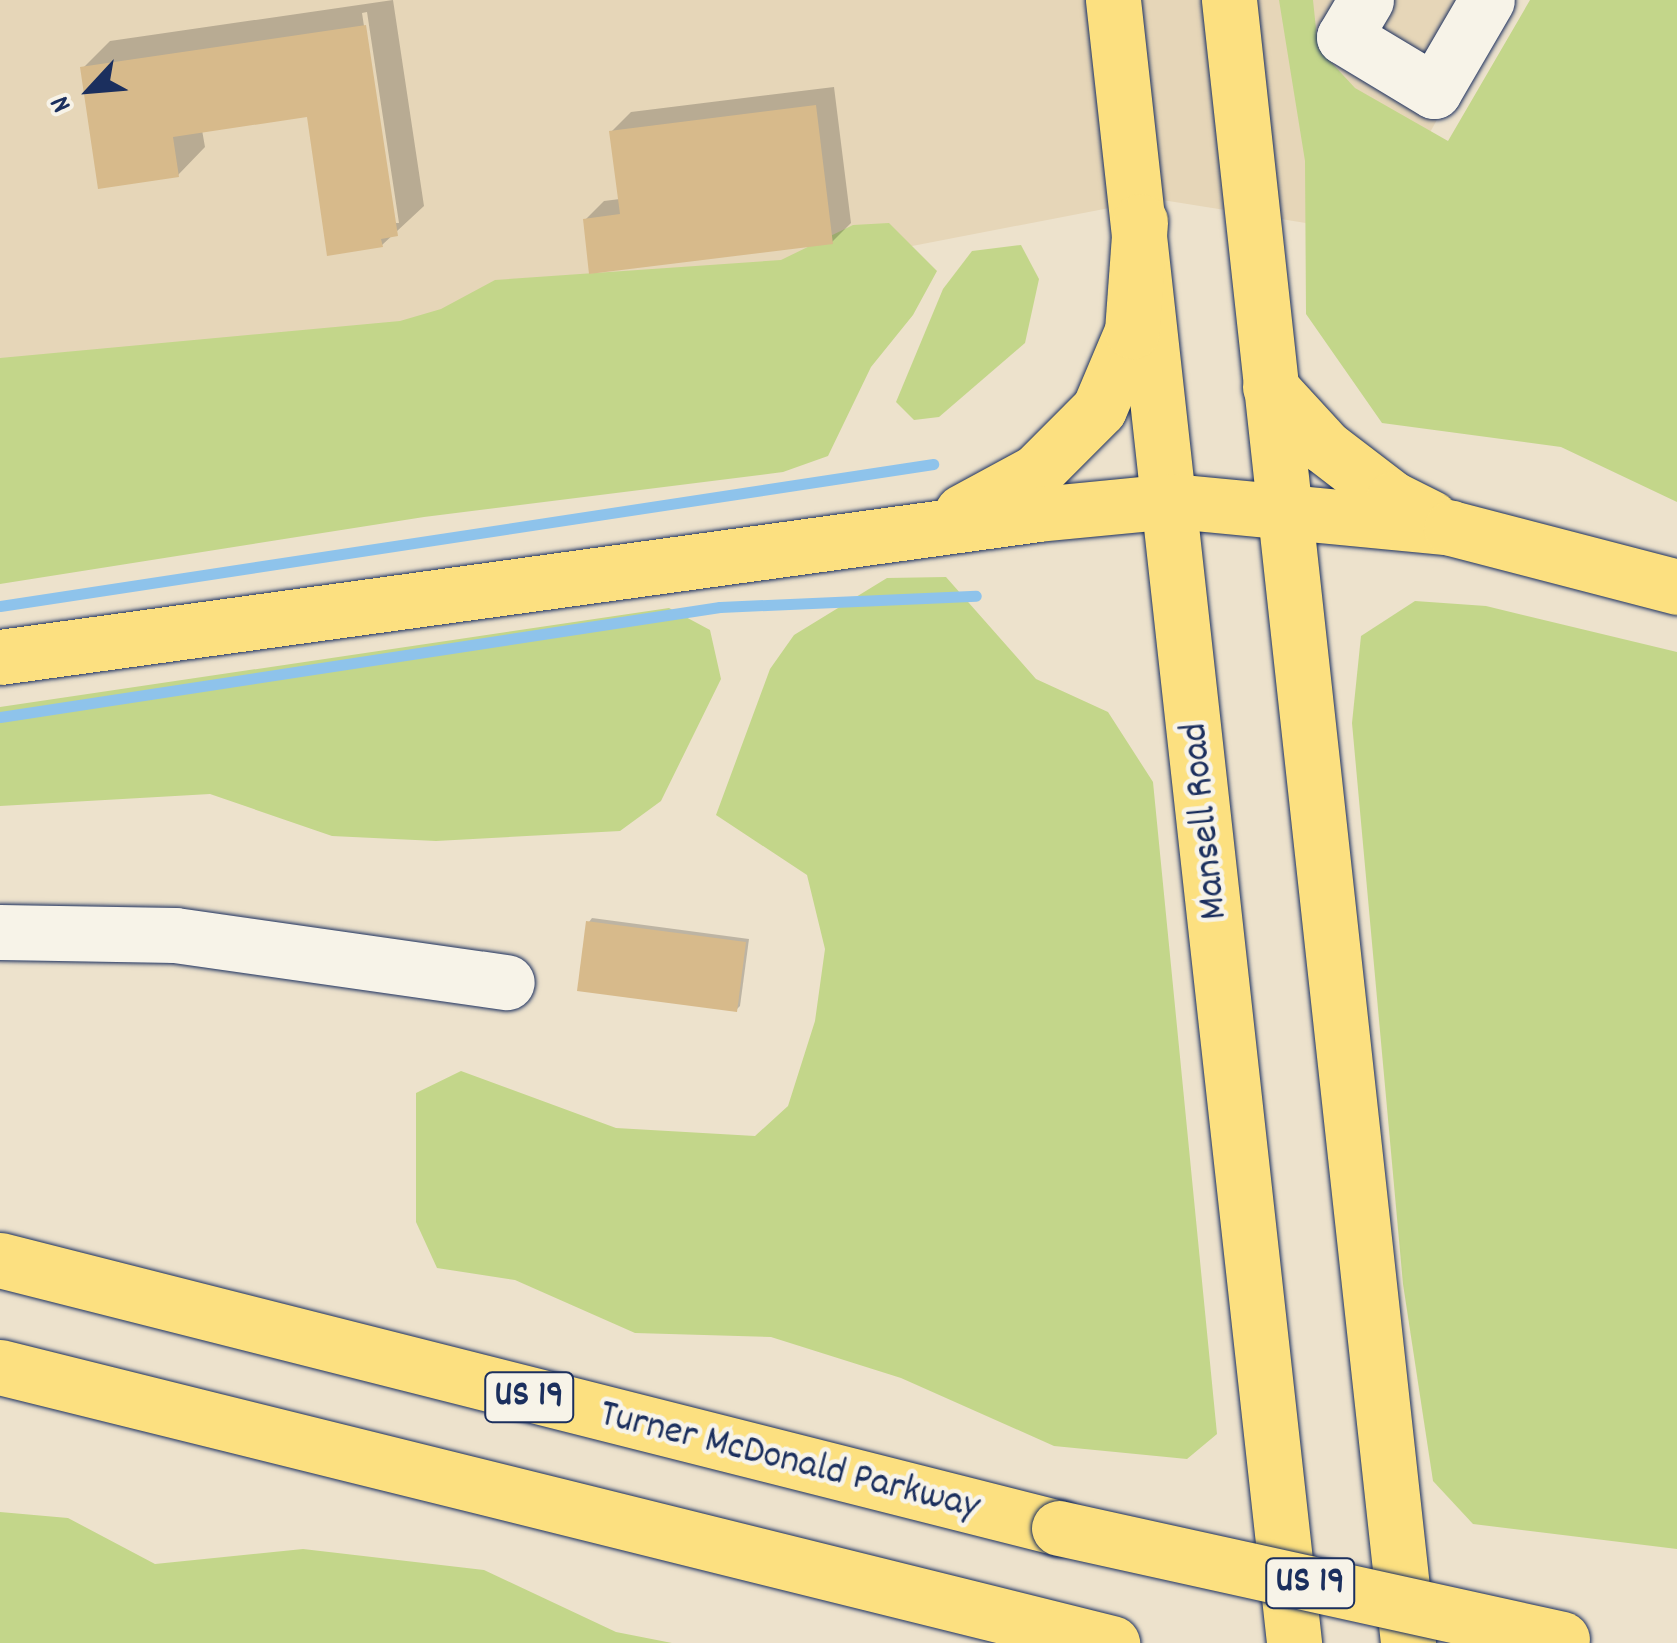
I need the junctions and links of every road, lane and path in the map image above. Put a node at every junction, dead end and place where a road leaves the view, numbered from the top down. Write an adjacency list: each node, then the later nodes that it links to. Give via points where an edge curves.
1 (1113, 0): 5 (main road, Mansell Road)
2 (1229, 0): 6 (main road)
3 (1366, 0): 4 (lane, via 1344,37 1434,90)
4 (1488, 0)
5 (1140, 221): 7 (main road, Mansell Road); 10 (main road, via 1132,331 1099,409 1036,472)
6 (1270, 387): 8 (main road); 9 (main road, via 1296,421 1354,471)
7 (1172, 501): 8 (main road); 10 (main road); 19 (main road, Mansell Road)
8 (1285, 511): 9 (main road); 20 (main road)
9 (1451, 528): 11 (main road)
10 (928, 529): 12 (main road)
11 (1677, 587)
12 (0, 657)
13 (0, 932): 14 (lane, via 175,936)
14 (506, 982)
15 (0, 1260): 17 (main road, Turner McDonald Parkway / US 19, bridge, via 1059,1528)
16 (0, 1367): 18 (main road, US 19)
17 (1573, 1641)
18 (1112, 1643)
19 (1294, 1643)
20 (1408, 1643)

